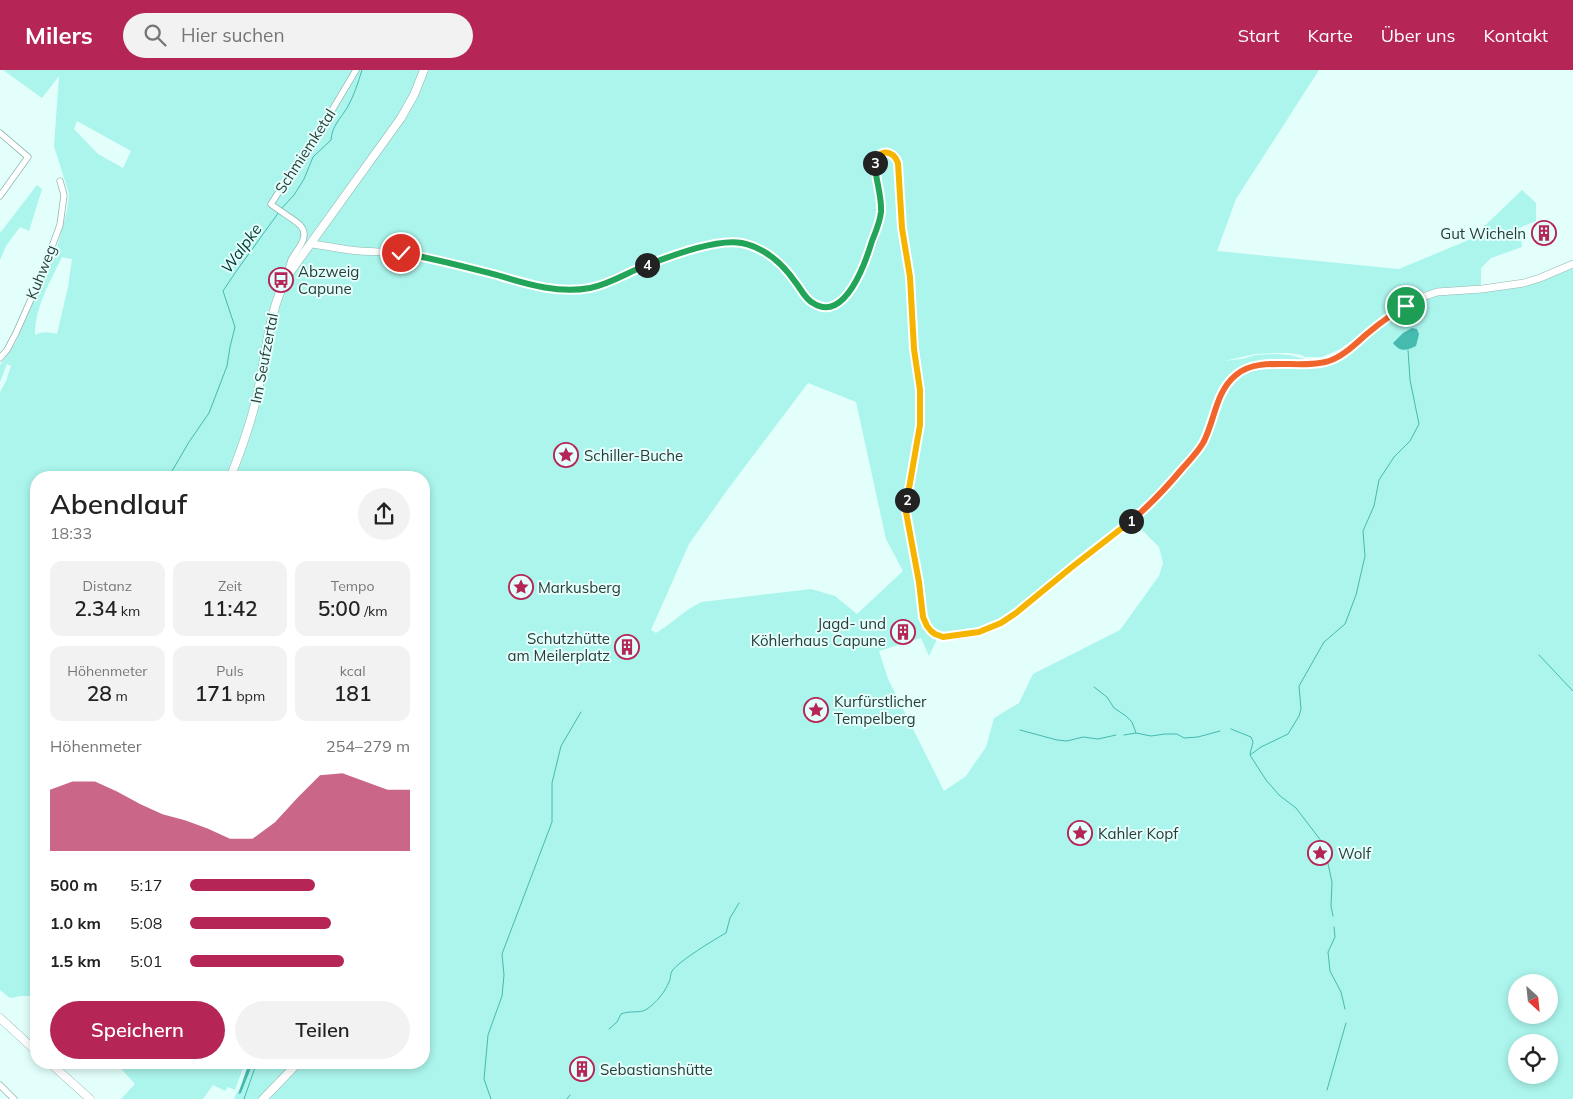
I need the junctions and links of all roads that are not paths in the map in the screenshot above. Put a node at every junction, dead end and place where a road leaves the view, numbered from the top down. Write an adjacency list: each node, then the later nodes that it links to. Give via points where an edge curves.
1 (356, 70): 8 (street, Schmiemketal, via 271,204 300,225 304,233)
2 (424, 70): 6 (main road, Im Seufzertal, via 401,118)
3 (0, 133): 5 (street, via 28,157)
4 (60, 181): 9 (street, Kuhweg, via 64,195 60,225 16,333)
5 (0, 196)
6 (312, 244): 7 (street, via 416,255 543,288 574,290 600,285 687,252 736,242 752,245 772,256 810,302 828,306 849,293 865,261 881,212 876,159 881,154 893,154 899,168 902,228 911,283 914,349 920,390 920,425 906,512 923,617 931,631 943,637 984,631 1008,619 1132,520 1198,451 1222,395 1232,378 1241,371 1263,365 1328,362 1420,298 1437,292 1524,283); 8 (main road, Im Seufzertal)
7 (1573, 264)
8 (288, 275): 10 (main road, Im Seufzertal, via 275,304 250,425)
9 (0, 358)
10 (233, 471)
11 (0, 1018): 12 (main road)
12 (30, 1046)
13 (58, 1069): 17 (main road)
14 (292, 1069): 18 (main road)
15 (0, 1085): 16 (street)
16 (14, 1099)
17 (90, 1099)
18 (263, 1099)

